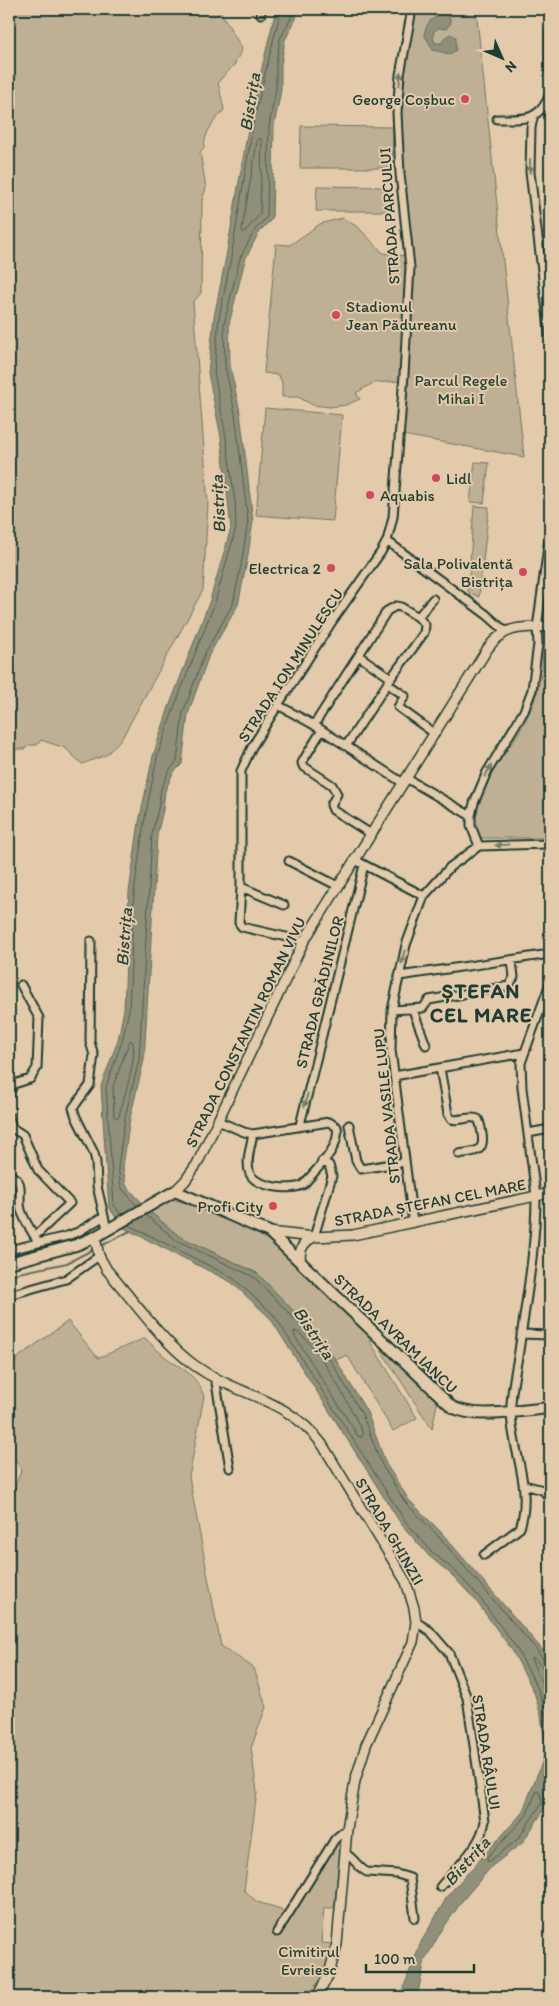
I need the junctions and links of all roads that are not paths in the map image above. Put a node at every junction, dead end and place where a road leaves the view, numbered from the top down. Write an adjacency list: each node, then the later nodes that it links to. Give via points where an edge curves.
1 (412, 9): 9 (street, STRADA PARCULUI, one-way to 1, via 393,516 410,267 397,128 400,75)
2 (550, 31): 3 (street)
3 (550, 71)
4 (550, 94): 5 (street, via 547,103)
5 (533, 118): 6 (street); 7 (street, one-way to 7, via 530,172)
6 (497, 119)
7 (550, 336)
8 (550, 532): 13 (street)
9 (387, 541): 14 (street); 17 (street, STRADA ION MINULESCU)
10 (432, 599): 11 (street)
11 (418, 618): 15 (street, via 401,607 392,607); 16 (street, via 425,625 424,633)
12 (550, 626): 13 (street)
13 (536, 628): 14 (street); 23 (street, one-way to 13, via 480,788 529,697 536,671)
14 (505, 631): 20 (street, STRADA CONSTANTIN ROMAN VIVU, via 488,648)
15 (359, 656): 16 (street); 18 (street)
16 (389, 681): 20 (street, via 405,696 398,707); 21 (street)
17 (278, 705): 18 (street); 31 (street, STRADA ION MINULESCU, via 241,771)
18 (314, 725): 19 (street)
19 (322, 730): 21 (street); 24 (street, via 302,763 307,770 335,787 337,794 331,805 333,810)
20 (435, 734): 22 (street, STRADA CONSTANTIN ROMAN VIVU)
21 (346, 746): 22 (street)
22 (405, 781): 23 (street); 24 (street, STRADA CONSTANTIN ROMAN VIVU)
23 (471, 816): 26 (street, via 471,826)
24 (371, 834): 27 (street, STRADA CONSTANTIN ROMAN VIVU)
25 (550, 844): 26 (street, one-way to 26)
26 (479, 846): 32 (street, STRADA VASILE LUPU, via 450,866)
27 (355, 860): 29 (street); 30 (street, STRADA CONSTANTIN ROMAN VIVU)
28 (289, 861): 30 (street)
29 (364, 865): 32 (street); 50 (street, STRADA GRĂDINILOR, one-way to 50)
30 (338, 886): 35 (street, STRADA CONSTANTIN ROMAN VIVU)
31 (241, 887): 33 (street); 35 (street, STRADA ION MINULESCU, via 240,925)
32 (424, 896): 38 (street, STRADA VASILE LUPU, one-way to 38, via 406,945)
33 (284, 905)
34 (91, 941): 62 (street, via 90,1042 93,1065 90,1085 73,1108 94,1153)
35 (304, 941): 49 (street, STRADA CONSTANTIN ROMAN VIVU)
36 (550, 954): 37 (street)
37 (512, 961): 38 (street); 42 (street, via 514,977 509,986 429,1000 424,1008)
38 (399, 976): 41 (street, STRADA VASILE LUPU)
39 (550, 983): 44 (street)
40 (21, 985): 47 (street, via 39,1018 37,1068 30,1079 14,1084)
41 (392, 1010): 42 (street); 46 (street, STRADA VASILE LUPU)
42 (413, 1010): 43 (street)
43 (426, 1045)
44 (524, 1053): 45 (street); 53 (street, via 522,1088)
45 (440, 1068): 46 (street); 55 (street, via 451,1119 476,1118 480,1124 482,1147)
46 (394, 1076): 57 (street, STRADA VASILE LUPU)
47 (9, 1093)
48 (9, 1117): 68 (street, via 12,1128 23,1135 38,1170 70,1203)
49 (218, 1121): 54 (street); 59 (street, STRADA CONSTANTIN ROMAN VIVU, via 197,1164)
50 (300, 1125): 54 (street); 56 (street, via 329,1122 337,1127 335,1145)
51 (349, 1125): 57 (street, via 356,1162 361,1169)
52 (550, 1129): 53 (street)
53 (528, 1133): 61 (street)
54 (253, 1134): 56 (street, via 248,1166 249,1173 260,1183 298,1188)
55 (460, 1154)
56 (322, 1161): 66 (street, via 329,1165 332,1176)
57 (404, 1162): 63 (street, STRADA VASILE LUPU)
58 (9, 1175): 68 (street, via 20,1184 20,1207)
59 (175, 1191): 64 (main road); 65 (main road, STRADA ȘTEFAN CEL MARE)
60 (550, 1193): 61 (street, STRADA ȘTEFAN CEL MARE)
61 (536, 1196): 63 (street, STRADA ȘTEFAN CEL MARE); 74 (street)
62 (103, 1217): 64 (street); 68 (street, via 78,1232)
63 (412, 1223): 66 (street, STRADA ȘTEFAN CEL MARE, via 353,1235)
64 (107, 1230): 67 (main road)
65 (269, 1232): 66 (street, STRADA ȘTEFAN CEL MARE); 71 (main road, STRADA AVRAM IANCU)
66 (314, 1237): 71 (street, STRADA ȘTEFAN CEL MARE, via 300,1249)
67 (95, 1239): 70 (street, STRADA GHINZII); 72 (main road)
68 (37, 1240): 69 (street)
69 (9, 1250)
70 (99, 1255): 73 (street, via 66,1279); 76 (street, STRADA GHINZII, via 107,1270 176,1350)
71 (301, 1262): 78 (main road, STRADA AVRAM IANCU, via 452,1407 480,1414)
72 (9, 1263)
73 (9, 1295)
74 (521, 1334): 75 (street); 78 (street)
75 (550, 1335)
76 (215, 1377): 79 (street); 83 (street, STRADA GHINZII, via 278,1406 311,1430 406,1582)
77 (550, 1408): 78 (main road, STRADA AVRAM IANCU)
78 (511, 1411): 80 (street)
79 (230, 1468)
80 (524, 1485): 81 (street, via 543,1490); 82 (street, via 520,1528)
81 (550, 1499)
82 (484, 1555)
83 (416, 1622): 84 (street, STRADA GHINZII, via 413,1642 366,1745 355,1781); 86 (street, STRADA RÂULUI, via 449,1653 467,1698 485,1821 484,1830 474,1847)
84 (347, 1829): 85 (street, STRADA GHINZII); 88 (street, via 335,1839)
85 (345, 1853): 87 (street, via 367,1872 410,1878); 89 (street, STRADA GHINZII, via 337,1944 329,1974)
86 (440, 1887)
87 (415, 1918)
88 (276, 1932)
89 (317, 1997)

